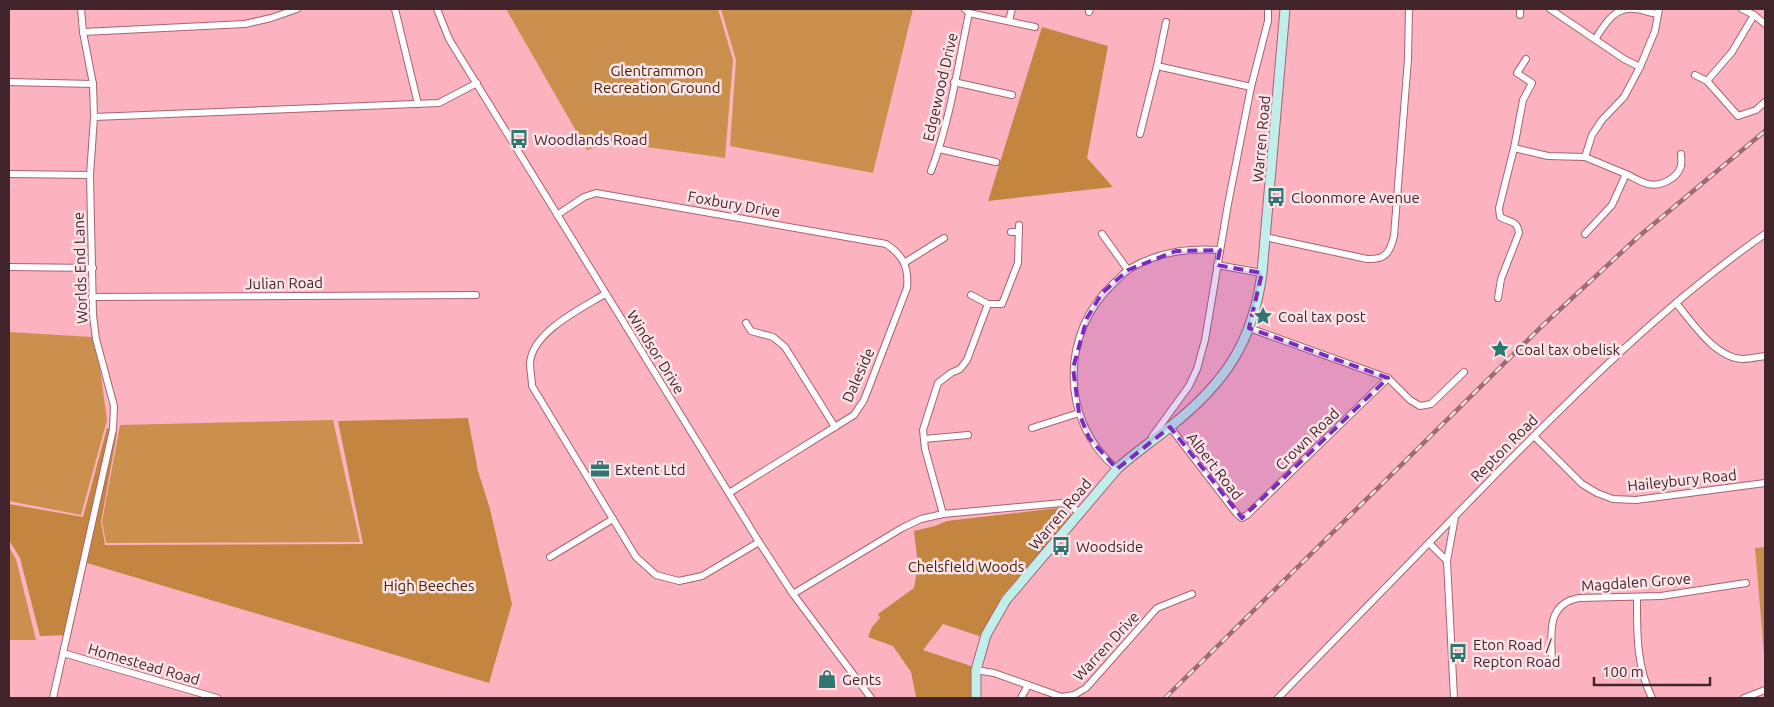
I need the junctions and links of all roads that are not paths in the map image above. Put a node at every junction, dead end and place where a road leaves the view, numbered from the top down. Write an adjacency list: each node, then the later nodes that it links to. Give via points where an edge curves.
1 (81, 9): 18 (street, Worlds End Lane)
2 (297, 9): 18 (street, via 236,26)
3 (395, 9): 32 (street)
4 (437, 9): 27 (street, Windsor Drive, via 449,39)
5 (1012, 9): 14 (street)
6 (1268, 9): 29 (street, Warren Road, via 1268,21)
7 (1285, 9): 49 (street, Warren Road)
8 (1409, 9): 49 (street, via 1408,59 1392,247 1377,259 1367,259)
9 (1550, 9): 19 (street)
10 (1742, 9): 13 (street)
11 (967, 11): 14 (street); 26 (street, Edgewood Drive)
12 (1658, 11): 19 (street, via 1621,10 1610,17); 22 (street, via 1655,31)
13 (1754, 15): 16 (street); 24 (street, via 1732,52)
14 (1010, 20): 17 (street)
15 (1166, 22): 21 (street)
16 (1765, 24)
17 (1035, 27)
18 (83, 32): 28 (street, Worlds End Lane)
19 (1596, 38): 22 (street)
20 (1526, 59): 35 (street, via 1518,73 1532,82 1523,100)
21 (1157, 66): 29 (street); 34 (street)
22 (1640, 67): 38 (street, via 1624,97 1592,135)
23 (1695, 75): 24 (street)
24 (1707, 81): 31 (street, via 1738,116 1756,110)
25 (9, 82): 28 (street)
26 (954, 82): 30 (street); 36 (street, Edgewood Drive)
27 (477, 83): 32 (street, via 439,103); 44 (street, Windsor Drive)
28 (93, 84): 33 (street, Worlds End Lane)
29 (1251, 87): 51 (street, Warren Road)
30 (1012, 95)
31 (1765, 102)
32 (418, 104): 33 (street)
33 (94, 117): 43 (street, Worlds End Lane)
34 (1140, 134)
35 (1514, 148): 38 (street, via 1548,156); 62 (street, via 1499,208 1500,217 1518,226 1519,233)
36 (939, 150): 39 (street); 40 (street, Edgewood Drive)
37 (1681, 154): 42 (street, via 1677,174 1662,184 1646,183)
38 (1585, 157): 42 (street)
39 (996, 162)
40 (931, 171)
41 (9, 174): 43 (street)
42 (1626, 174): 47 (street, via 1612,205)
43 (90, 175): 55 (street, Worlds End Lane)
44 (557, 214): 52 (street, Foxbury Drive, via 596,193 886,244 897,251); 58 (street, Windsor Drive)
45 (1011, 232): 64 (street, via 1019,228 1018,263 1002,304)
46 (1102, 234): 56 (street)
47 (1585, 234)
48 (1765, 234): 63 (street, Repton Road)
49 (1265, 237): 57 (street, Warren Road)
50 (944, 238): 52 (street)
51 (1220, 250): 53 (street, Warren Road); 56 (street, via 1176,250)
52 (904, 263): 71 (street, Daleside, via 908,274 907,288 864,400 854,415)
53 (1218, 265): 57 (street); 77 (street, Warren Road, via 1198,369 1190,386)
54 (9, 267): 55 (street)
55 (93, 268): 61 (street, Worlds End Lane)
56 (1128, 270): 70 (street, via 1102,293 1086,318 1077,344 1074,391)
57 (1262, 273): 66 (street, Warren Road)
58 (605, 294): 80 (street, Windsor Drive); 84 (street, via 552,327 538,342 530,361 532,386)
59 (476, 295): 61 (street, Julian Road)
60 (971, 295): 64 (street)
61 (92, 297): 94 (street, Worlds End Lane, via 94,331 115,412)
62 (1498, 298)
63 (1676, 303): 67 (street, via 1722,353 1742,359); 75 (street, Repton Road, via 1614,357)
64 (988, 304): 76 (street, via 967,360 960,369 938,382 923,430)
65 (746, 323): 71 (street, via 750,331 773,337 785,347)
66 (1249, 328): 69 (street); 73 (street, Warren Road, via 1233,361 1213,388)
67 (1765, 356)
68 (1464, 372): 69 (street, via 1431,404 1420,406)
69 (1388, 378): 85 (street, Crown Road)
70 (1079, 413): 72 (street); 78 (street, via 1089,438)
71 (836, 428): 80 (street, Daleside)
72 (1032, 428)
73 (1170, 428): 77 (street, Warren Road); 85 (street, Albert Road)
74 (968, 435): 76 (street)
75 (1534, 436): 79 (street, Haileybury Road, via 1582,484 1613,499 1636,500); 83 (street, Repton Road)
76 (924, 439): 82 (street)
77 (1150, 440): 78 (street, Warren Road)
78 (1117, 469): 81 (street, Warren Road)
79 (1765, 483)
80 (729, 493): 86 (street, Windsor Drive)
81 (1080, 513): 82 (street, via 1062,503); 96 (street, Warren Road, via 1006,600 986,635)
82 (943, 514): 91 (street, via 902,528)
83 (1455, 516): 87 (street, Repton Road); 89 (street)
84 (612, 518): 86 (street, via 636,557 656,575 679,580 702,576); 88 (street)
85 (1242, 518)
86 (759, 542): 91 (street, Windsor Drive)
87 (1428, 543): 89 (street); 104 (street, Repton Road)
88 (550, 557)
89 (1447, 561): 105 (street)
90 (1746, 583): 93 (street, Magdalen Grove)
91 (793, 594): 101 (street, Windsor Drive)
92 (1192, 594): 97 (street, Warren Drive, via 1157,608 1086,688 1074,695 1062,697)
93 (1637, 597): 95 (street, Magdalen Grove, via 1579,598 1560,605 1552,628); 106 (street, via 1640,662)
94 (63, 653): 99 (street, Worlds End Lane); 100 (street, Homestead Road)
95 (1552, 665)
96 (976, 670): 97 (street, Warren Drive); 102 (street, Warren Road)
97 (1028, 685): 103 (street)
98 (1765, 690): 107 (street)
99 (53, 698)
100 (217, 698)
101 (871, 698)
102 (976, 698)
103 (1021, 698)
104 (1278, 698)
105 (1454, 698)
106 (1652, 698)
107 (1744, 698)

